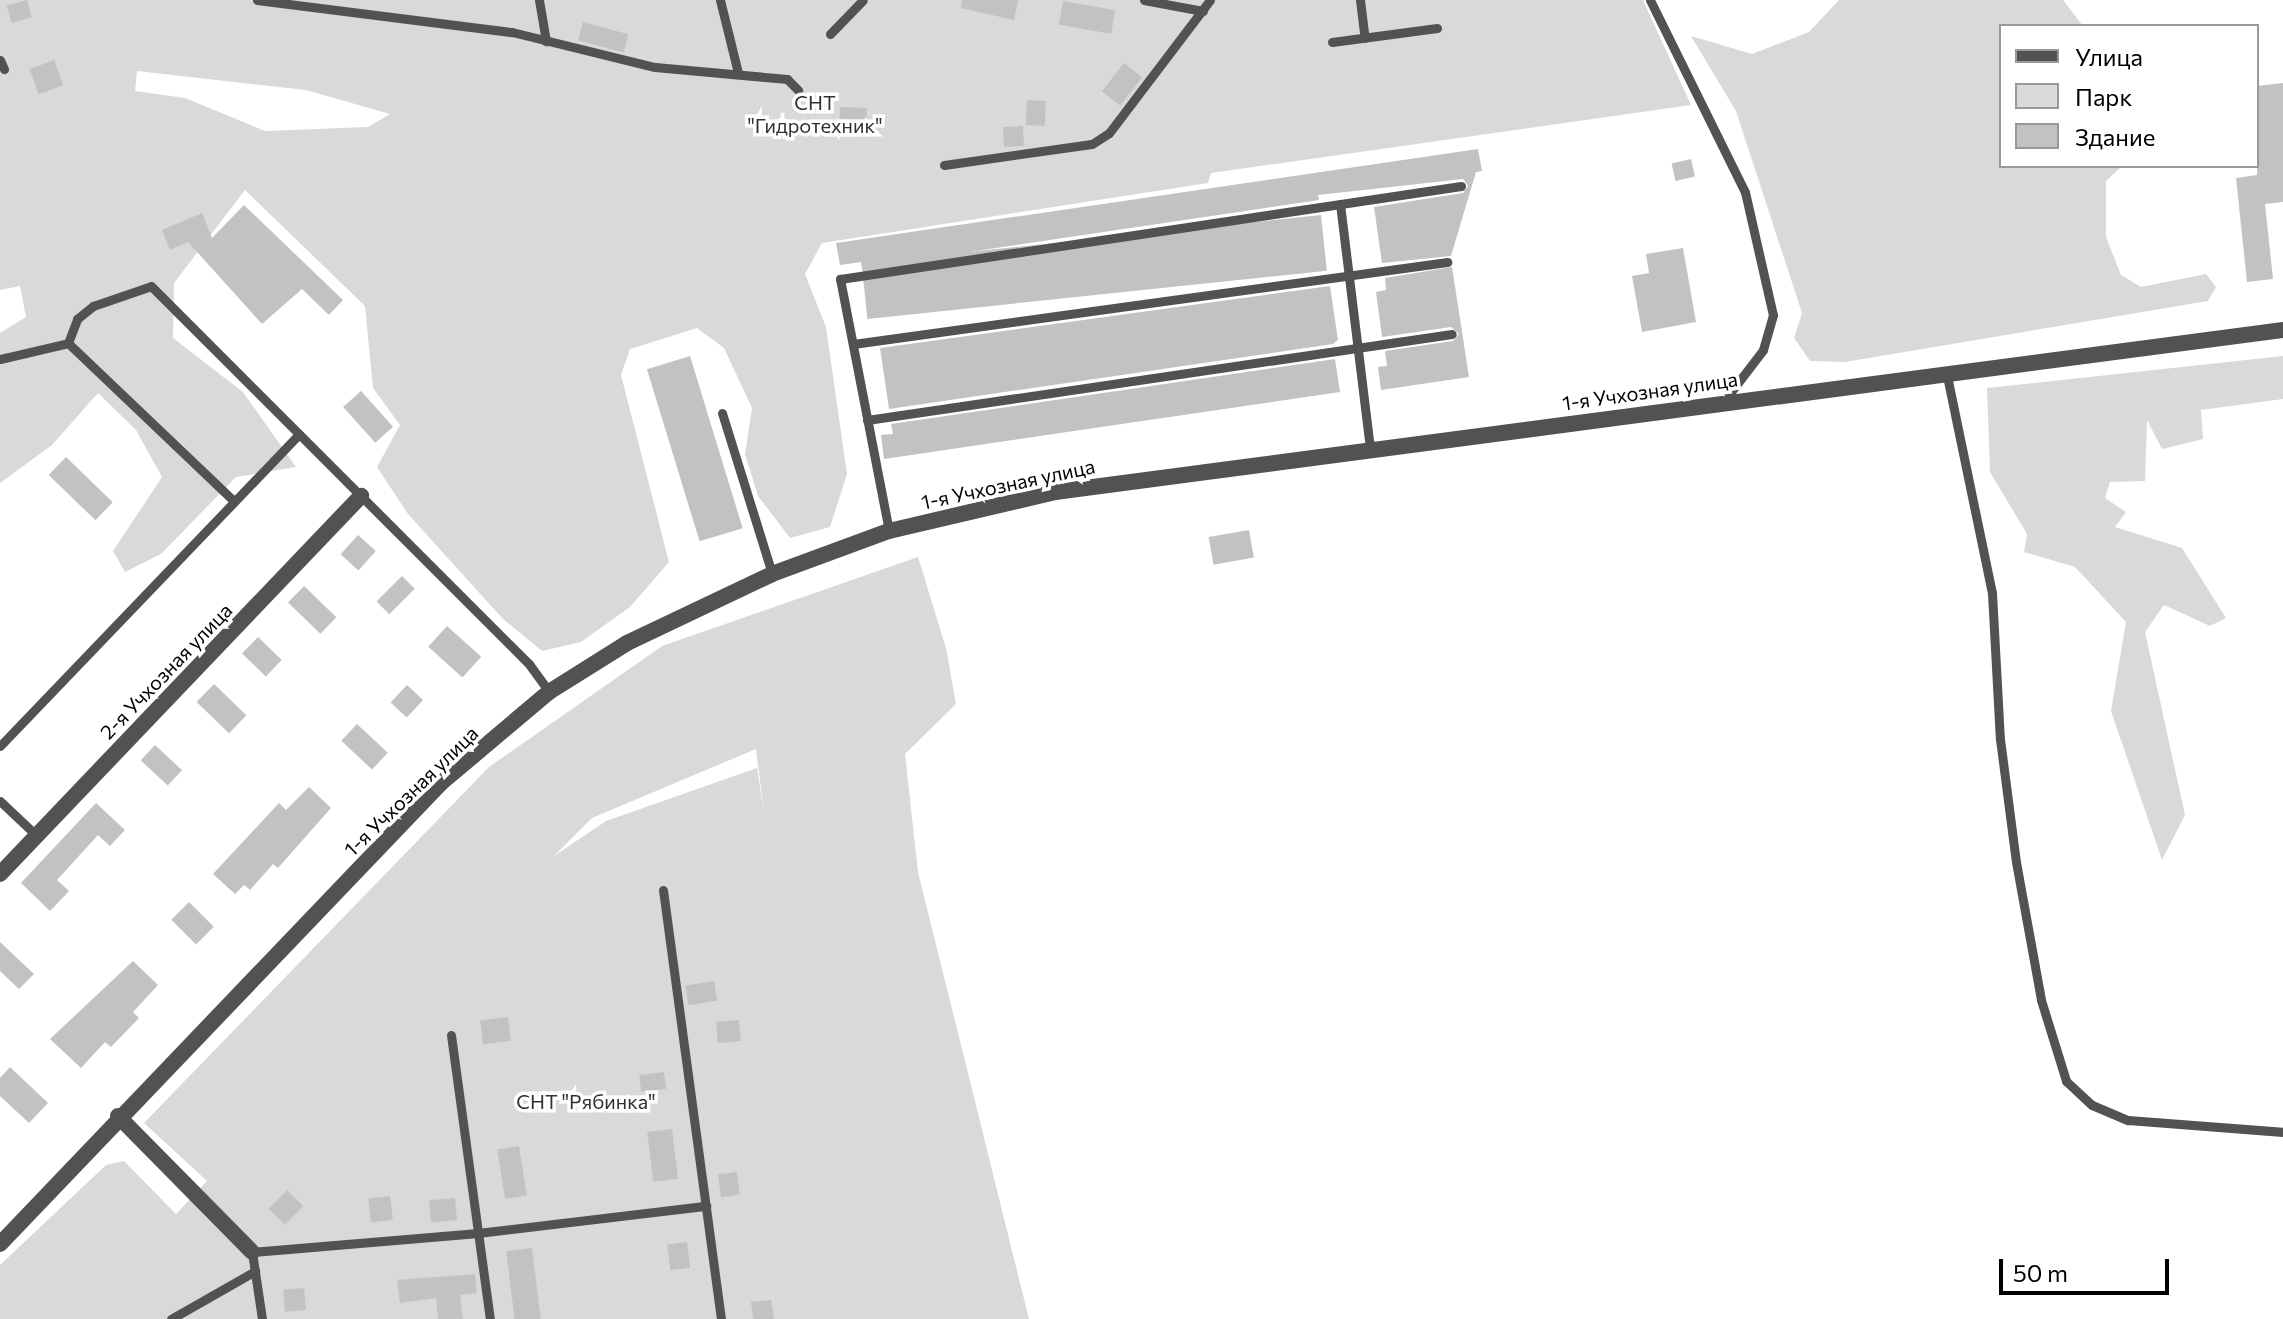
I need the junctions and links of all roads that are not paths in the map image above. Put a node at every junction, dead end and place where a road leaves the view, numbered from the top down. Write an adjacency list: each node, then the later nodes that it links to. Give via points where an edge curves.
1 (257, 0): 13 (lane, via 389,14)
2 (539, 0): 13 (lane)
3 (720, 0): 15 (lane)
4 (863, 0): 11 (lane)
5 (1144, 0): 9 (lane)
6 (1210, 0): 9 (lane)
7 (1360, 0): 12 (lane)
8 (1650, 0): 29 (lane, via 1745,192 1773,315 1763,350)
9 (1203, 11): 17 (lane, via 1109,133 1092,144)
10 (1437, 28): 12 (lane)
11 (830, 34)
12 (1365, 38): 14 (lane)
13 (546, 41): 15 (lane, via 655,67 709,76)
14 (1332, 42)
15 (738, 73): 16 (lane, via 787,79)
16 (798, 90)
17 (944, 165)
18 (1461, 186): 19 (lane)
19 (1340, 204): 21 (lane); 25 (lane, via 840,279)
20 (1447, 262): 21 (lane)
21 (1350, 276): 25 (lane); 26 (lane)
22 (2283, 330): 28 (street, 1-я Учхозная улица)
23 (1452, 334): 26 (lane)
24 (68, 343): 27 (lane); 32 (lane, via 77,319 93,306 151,286); 35 (lane)
25 (853, 344): 31 (lane)
26 (1360, 348): 31 (lane); 33 (lane)
27 (0, 359)
28 (1946, 371): 29 (street, 1-я Учхозная улица); 46 (lane, via 1992,593 2000,739 2016,862 2041,1000 2066,1081 2092,1105 2128,1120)
29 (1724, 401): 33 (street, 1-я Учхозная улица)
30 (722, 413): 37 (lane)
31 (867, 420): 36 (lane)
32 (299, 434): 34 (lane); 35 (lane)
33 (1370, 450): 36 (street, 1-я Учхозная улица, via 1055,492)
34 (361, 496): 38 (lane, via 529,664); 41 (street, 2-я Учхозная улица)
35 (234, 501): 39 (lane)
36 (889, 531): 37 (street, 1-я Учхозная улица)
37 (772, 574): 38 (street, 1-я Учхозная улица, via 687,611)
38 (549, 692): 45 (street, 1-я Учхозная улица, via 441,783)
39 (0, 746)
40 (0, 801): 41 (lane)
41 (37, 836): 42 (street, 2-я Учхозная улица)
42 (0, 874)
43 (663, 890): 47 (lane)
44 (451, 1035): 48 (lane)
45 (118, 1116): 49 (street, 1-я Учхозная улица); 50 (street)
46 (2283, 1132)
47 (706, 1206): 48 (lane); 55 (lane)
48 (478, 1233): 50 (lane); 54 (lane)
49 (0, 1244)
50 (252, 1252): 51 (lane)
51 (255, 1271): 52 (lane); 53 (lane)
52 (171, 1319)
53 (262, 1319)
54 (490, 1319)
55 (721, 1319)

